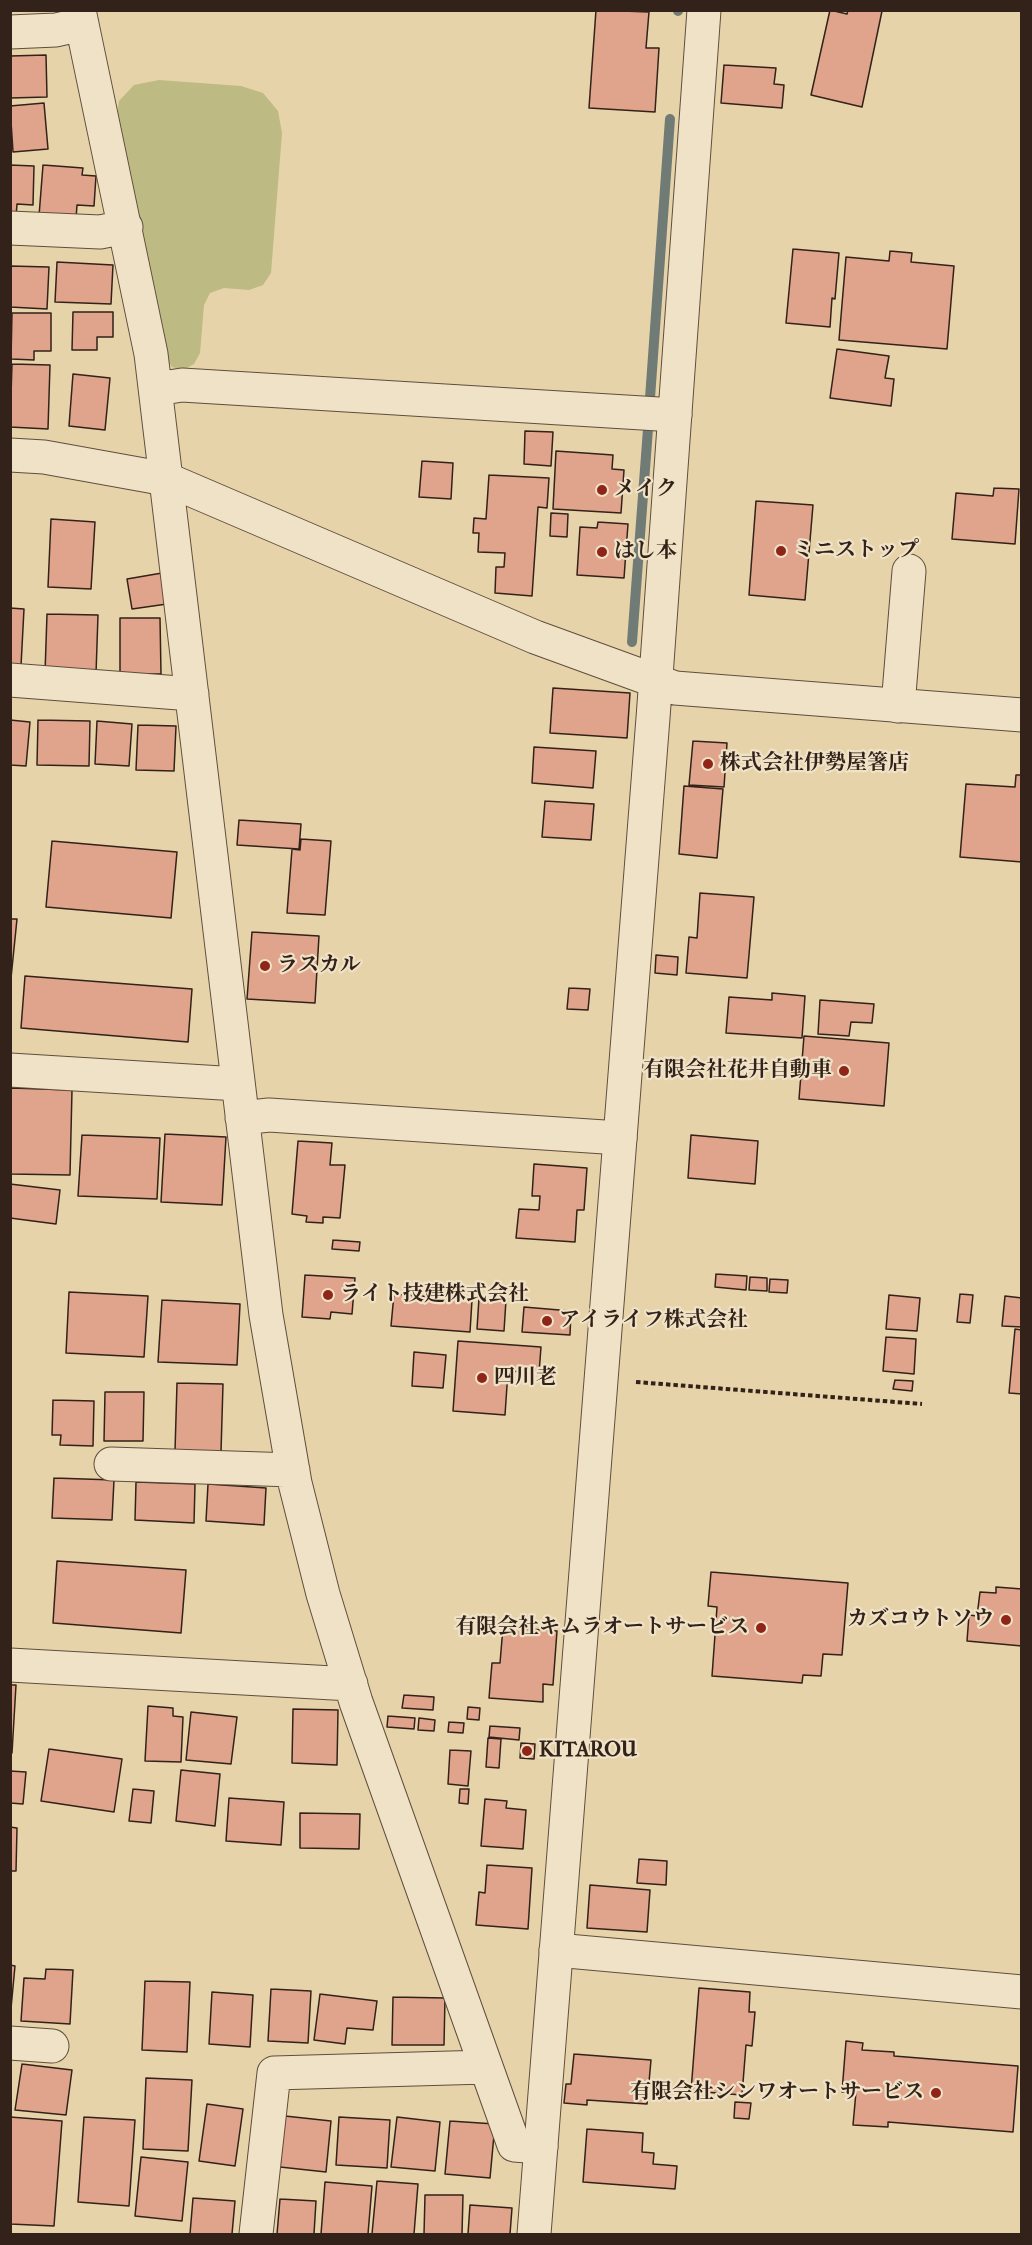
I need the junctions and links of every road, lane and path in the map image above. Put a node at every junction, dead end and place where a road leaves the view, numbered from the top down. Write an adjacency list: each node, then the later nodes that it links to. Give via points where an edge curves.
1 (705, 10): 7 (street)
2 (80, 17): 3 (street, via 56,30); 4 (street)
3 (10, 32)
4 (126, 227): 5 (street, via 100,232); 6 (street)
5 (10, 228)
6 (156, 389): 7 (street, via 182,385); 9 (street)
7 (675, 415): 12 (street)
8 (10, 454): 9 (street)
9 (166, 479): 12 (street, via 535,638); 13 (street)
10 (909, 571): 14 (street)
11 (10, 680): 13 (street)
12 (656, 681): 14 (street, via 675,688); 19 (street)
13 (192, 694): 17 (street)
14 (898, 706): 15 (street)
15 (1022, 715)
16 (10, 1070): 17 (street)
17 (238, 1084): 18 (street)
18 (242, 1118): 19 (street, via 269,1115); 23 (street, via 266,1315)
19 (620, 1138): 20 (street)
20 (601, 1379): 21 (path); 26 (street)
21 (922, 1404)
22 (111, 1464): 23 (street)
23 (293, 1470): 25 (street, via 323,1594)
24 (10, 1665): 25 (street)
25 (351, 1684): 30 (street)
26 (556, 1950): 27 (street); 31 (street)
27 (1022, 1992)
28 (10, 2043): 29 (street)
29 (52, 2046)
30 (486, 2067): 31 (street, via 514,2145); 32 (street, via 274,2073)
31 (541, 2147): 33 (street)
32 (256, 2235)
33 (534, 2235)

